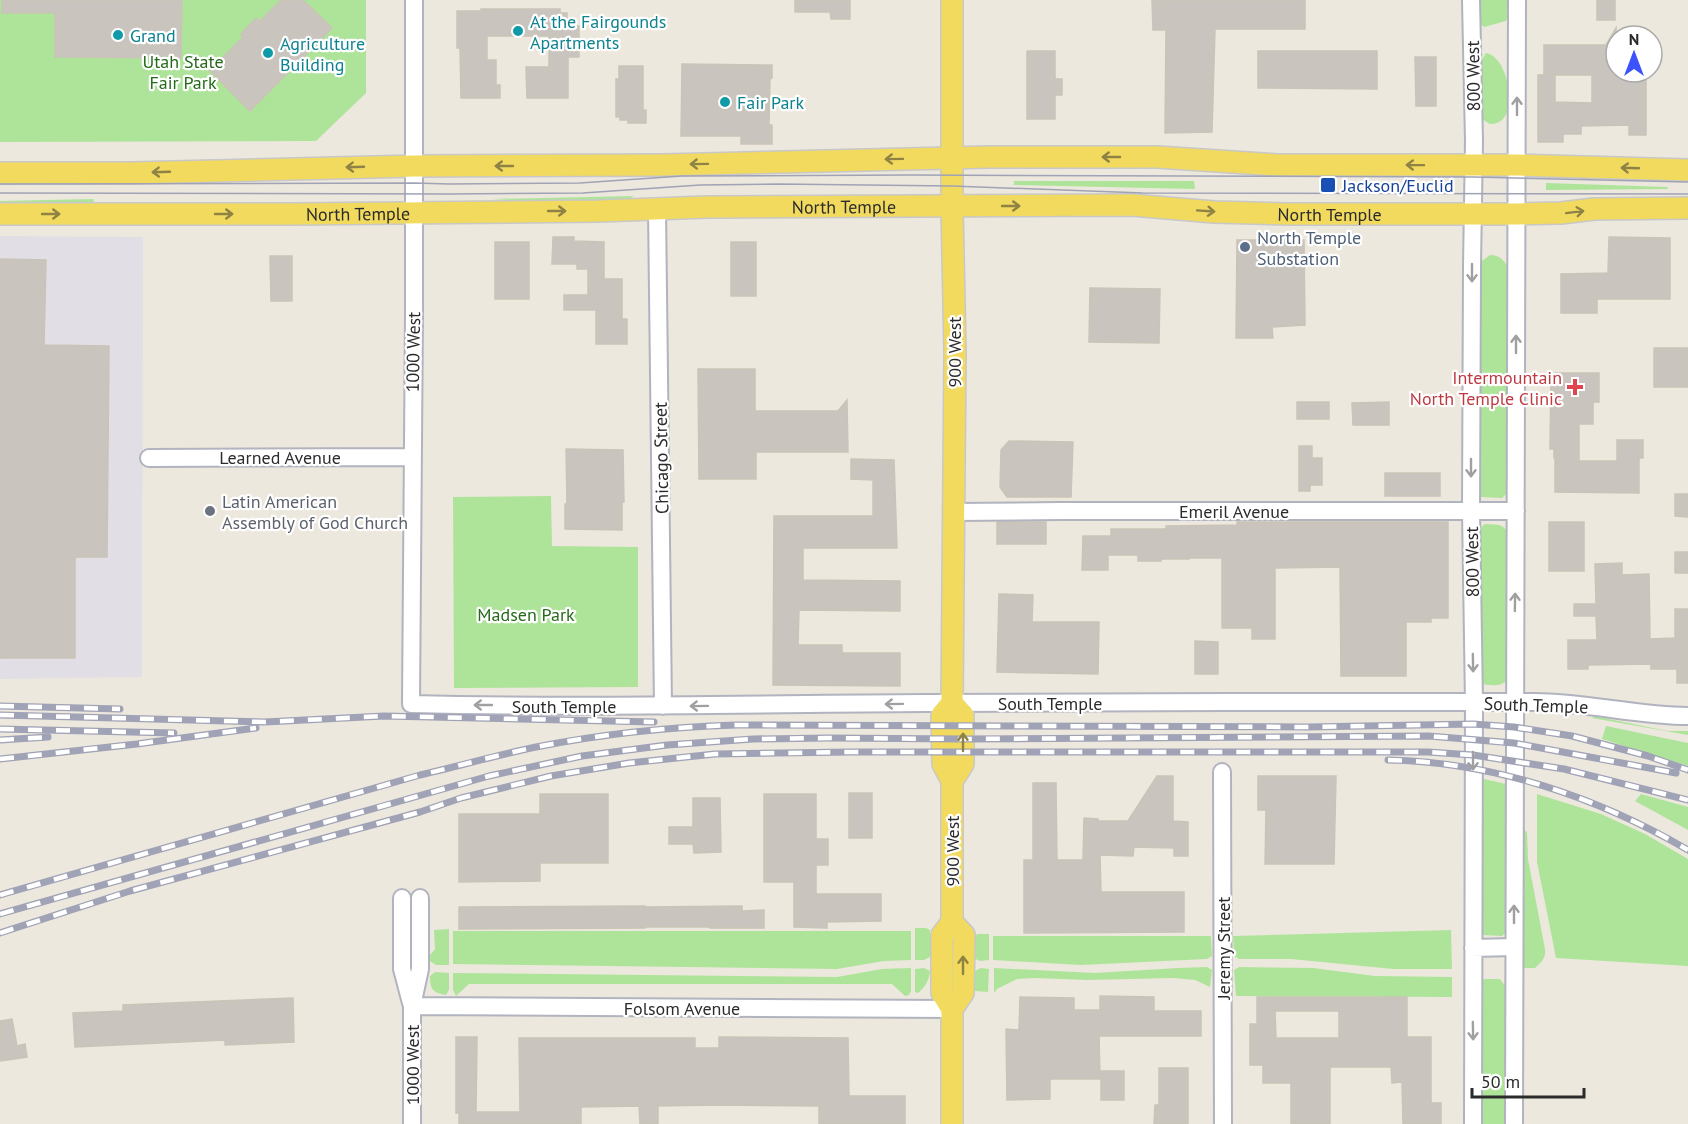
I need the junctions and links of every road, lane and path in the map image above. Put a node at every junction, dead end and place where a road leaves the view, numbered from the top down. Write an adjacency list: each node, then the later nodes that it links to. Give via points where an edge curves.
1 (414, 0): 8 (street, 1000 West)
2 (952, 0): 5 (main road, 900 West)
3 (1471, 0): 6 (street, 800 West)
4 (1516, 0): 7 (street, one-way to 4)
5 (952, 157): 6 (main road, one-way to 5, via 1278,165 1145,157); 8 (main road, one-way to 8); 11 (main road, 900 West)
6 (1474, 165): 7 (main road); 16 (street, 800 West)
7 (1516, 165): 9 (main road, one-way to 7); 17 (street)
8 (414, 166): 10 (main road, one-way to 10); 14 (street, 1000 West)
9 (1688, 170)
10 (0, 173)
11 (952, 207): 13 (main road, North Temple); 16 (main road, North Temple, one-way to 16, via 1132,206 1287,214); 22 (main road, 900 West)
12 (1688, 208): 17 (main road, North Temple, one-way to 12)
13 (657, 209): 14 (main road, North Temple, one-way to 13); 27 (street, Chicago Street)
14 (414, 212): 15 (main road, North Temple, one-way to 14); 18 (street, 1000 West)
15 (0, 214)
16 (1473, 214): 17 (main road, North Temple); 20 (street, 800 West, one-way to 20)
17 (1516, 214): 21 (street, one-way to 17)
18 (411, 457): 19 (street, Learned Avenue); 26 (street, 1000 West)
19 (149, 458)
20 (1472, 511): 21 (street, Emeril Avenue); 22 (street, Emeril Avenue); 25 (street, 800 West, one-way to 25)
21 (1516, 511): 23 (street, one-way to 21)
22 (953, 512): 24 (main road, 900 West)
23 (1514, 702): 25 (street, South Temple); 28 (street, South Temple); 32 (street, one-way to 23)
24 (952, 703): 25 (street, South Temple); 27 (street, South Temple, one-way to 27); 35 (main road, 900 West, via 963,715 963,764 952,781 952,922 964,935 963,993)
25 (1474, 703): 33 (street, 800 West, one-way to 33)
26 (411, 704): 27 (street, South Temple, one-way to 26)
27 (663, 706)
28 (1688, 716)
29 (1222, 772): 38 (street, Jeremy Street)
30 (402, 898): 34 (street, 1000 West, via 402,969)
31 (420, 898): 34 (street, 1000 West, via 420,969)
32 (1514, 947): 33 (street); 40 (street)
33 (1473, 948): 39 (street, 800 West, one-way to 39)
34 (412, 1006): 35 (street, Folsom Avenue); 36 (street, 1000 West)
35 (952, 1009): 37 (main road, 900 West)
36 (412, 1124)
37 (952, 1124)
38 (1223, 1124)
39 (1473, 1124)
40 (1514, 1124)

